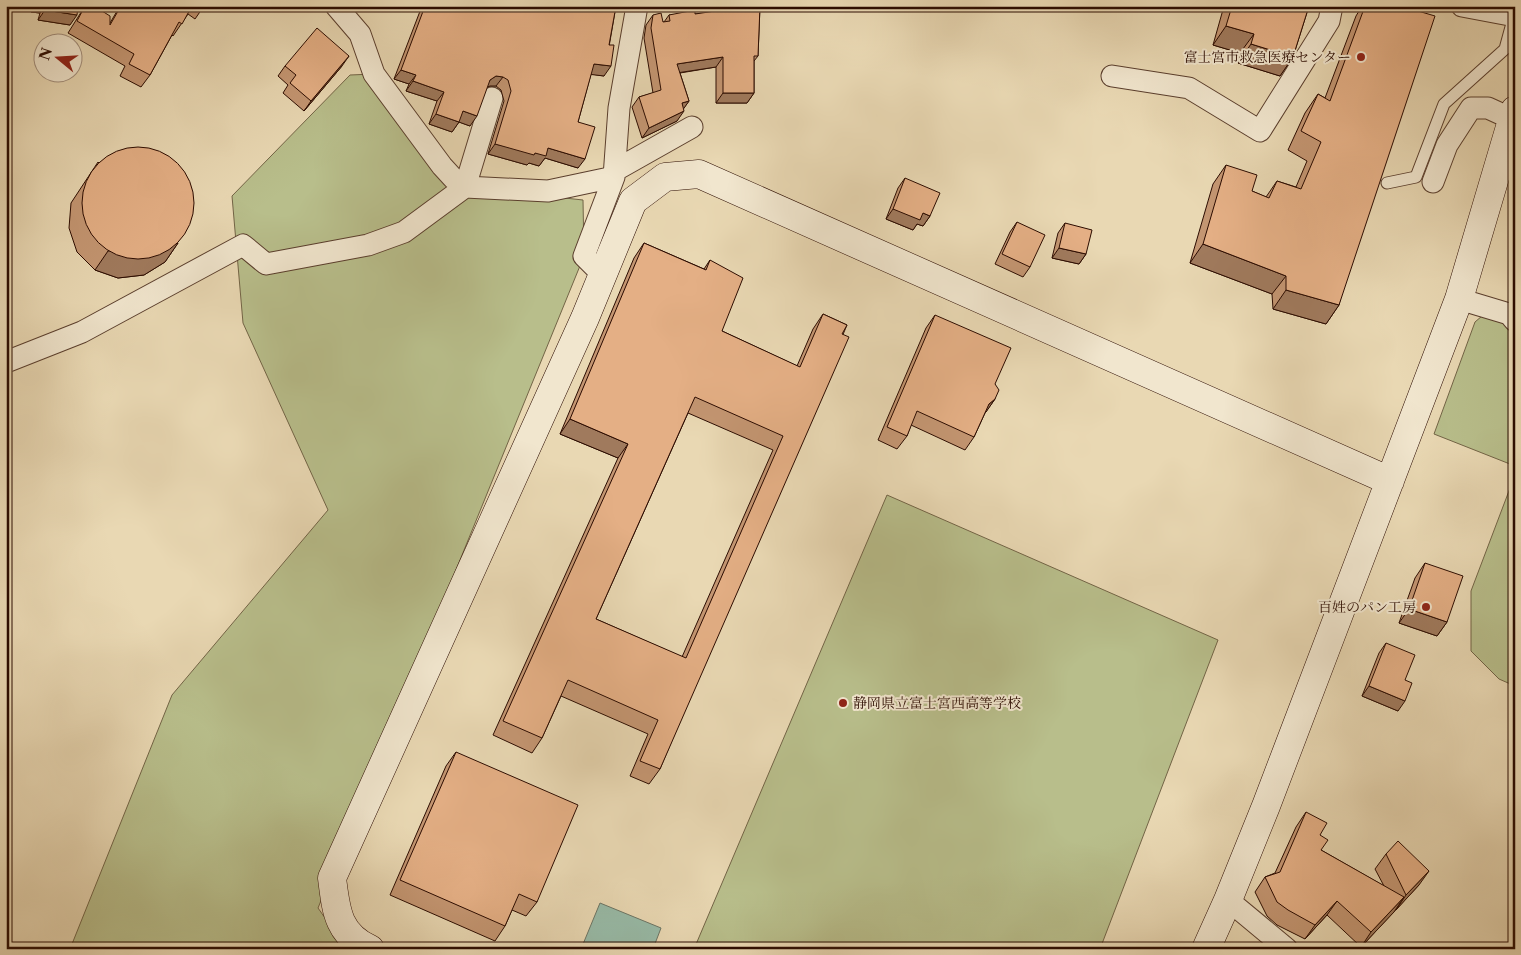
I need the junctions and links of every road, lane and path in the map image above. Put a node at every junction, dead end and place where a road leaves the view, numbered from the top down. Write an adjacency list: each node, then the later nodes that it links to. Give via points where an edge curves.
1 (336, 6): 13 (street, via 360,34 374,74 442,166)
2 (637, 6): 10 (street, via 619,108)
3 (1332, 6): 6 (street, via 1329,21 1260,131 1188,88)
4 (1462, 6): 5 (street)
5 (1514, 16): 12 (lane, via 1505,48 1444,104 1416,177)
6 (1112, 76)
7 (492, 98): 13 (street)
8 (1514, 115): 11 (street, via 1488,108 1471,108 1447,145); 15 (street)
9 (692, 127): 10 (street)
10 (614, 174): 13 (street, via 548,192); 14 (street, via 584,256)
11 (1433, 182)
12 (1387, 183)
13 (465, 186): 17 (street, via 404,232 368,245 266,264 243,245 82,332)
14 (603, 274): 18 (street, via 633,201 664,177 699,174); 20 (street, via 332,878 337,917 358,944)
15 (1459, 299): 16 (street, via 1509,314); 18 (street)
16 (1515, 320)
17 (6, 362)
18 (1390, 482): 19 (street)
19 (1228, 900): 21 (street); 22 (street)
20 (370, 949)
21 (1206, 949)
22 (1287, 949)

